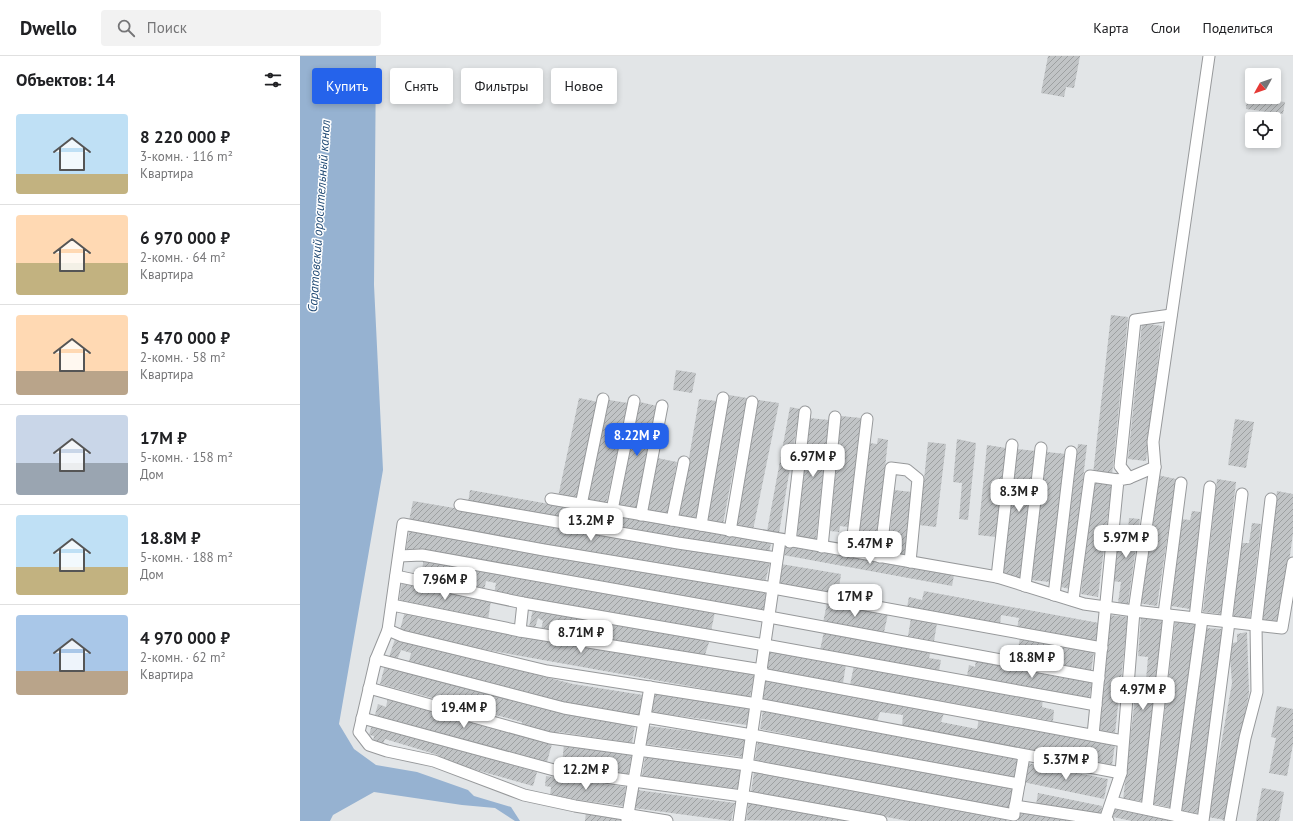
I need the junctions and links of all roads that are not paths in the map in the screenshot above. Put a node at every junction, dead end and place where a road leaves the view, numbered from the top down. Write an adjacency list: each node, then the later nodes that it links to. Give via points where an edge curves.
1 (1209, 56): 2 (lane)
2 (1171, 315): 15 (lane, via 1153,442); 16 (lane, via 1135,320 1120,466)
3 (723, 398): 27 (lane)
4 (603, 399): 22 (lane)
5 (634, 401): 24 (lane)
6 (752, 402): 28 (lane)
7 (662, 406): 25 (lane)
8 (805, 412): 29 (lane)
9 (835, 417): 30 (lane)
10 (867, 419): 31 (lane)
11 (1012, 445): 38 (lane)
12 (1041, 448): 39 (lane)
13 (1071, 452): 41 (lane)
14 (684, 462): 26 (lane)
15 (1155, 467): 16 (lane); 46 (lane)
16 (1124, 479): 42 (lane, via 1090,476); 45 (lane)
17 (1181, 483): 47 (lane)
18 (1210, 487): 49 (lane)
19 (1242, 494): 50 (lane)
20 (551, 499): 22 (lane)
21 (1271, 499): 51 (lane)
22 (582, 505): 24 (lane)
23 (460, 506): 34 (lane)
24 (612, 510): 25 (lane)
25 (640, 515): 26 (lane)
26 (672, 520): 27 (lane)
27 (701, 525): 28 (lane)
28 (730, 531): 29 (lane)
29 (785, 541): 30 (lane); 34 (lane)
30 (822, 547): 31 (lane)
31 (851, 552): 33 (lane)
32 (399, 556): 37 (lane); 40 (lane, via 403,524); 48 (lane, via 422,556)
33 (880, 557): 35 (lane); 35 (lane, via 891,468 907,470 918,479)
34 (777, 558): 40 (lane)
35 (910, 562): 38 (lane)
36 (1293, 563): 51 (lane, via 1282,628)
37 (396, 576): 43 (lane); 44 (lane)
38 (997, 577): 39 (lane)
39 (1025, 586): 41 (lane)
40 (773, 588): 48 (lane); 55 (lane)
41 (1054, 595): 42 (lane)
42 (1073, 600): 45 (lane)
43 (523, 603): 53 (lane); 54 (lane)
44 (392, 605): 52 (lane); 53 (lane)
45 (1106, 607): 46 (lane); 55 (lane)
46 (1134, 611): 47 (lane); 67 (lane)
47 (1166, 614): 49 (lane); 76 (lane)
48 (769, 617): 54 (lane); 58 (lane)
49 (1198, 618): 50 (lane); 78 (lane)
50 (1227, 622): 51 (lane); 84 (lane)
51 (1256, 625): 85 (lane, via 1257,692 1245,738)
52 (388, 630): 56 (lane); 60 (lane, via 402,636 548,672)
53 (520, 631): 57 (lane)
54 (765, 645): 57 (lane); 62 (lane)
55 (1102, 648): 58 (lane)
56 (376, 659): 59 (lane); 64 (lane, via 564,708)
57 (761, 672): 61 (lane); 66 (lane)
58 (1099, 678): 62 (lane)
59 (369, 688): 63 (lane); 68 (lane, via 550,738)
60 (650, 688): 61 (lane); 64 (lane)
61 (757, 704): 65 (lane); 69 (lane)
62 (1096, 705): 66 (lane)
63 (362, 718): 72 (lane, via 554,770); 79 (lane, via 359,732 370,745 434,761 524,795)
64 (644, 720): 65 (lane); 68 (lane)
65 (752, 735): 70 (lane); 73 (lane)
66 (1093, 735): 67 (lane)
67 (1123, 740): 71 (lane)
68 (639, 750): 70 (lane); 72 (lane)
69 (1024, 756): 71 (lane); 73 (lane)
70 (747, 765): 74 (lane); 77 (lane)
71 (1121, 773): 75 (lane)
72 (634, 782): 74 (lane); 79 (lane)
73 (1019, 784): 77 (lane)
74 (742, 796): 81 (lane); 82 (lane)
75 (1112, 802): 76 (lane); 83 (lane)
76 (1147, 809): 78 (lane)
77 (1014, 814): 83 (lane)
78 (1175, 815): 84 (lane)
79 (628, 818): 80 (lane)
80 (667, 821)
81 (739, 821)
82 (881, 821)
83 (1106, 821)
84 (1202, 821)
85 (1230, 821)

